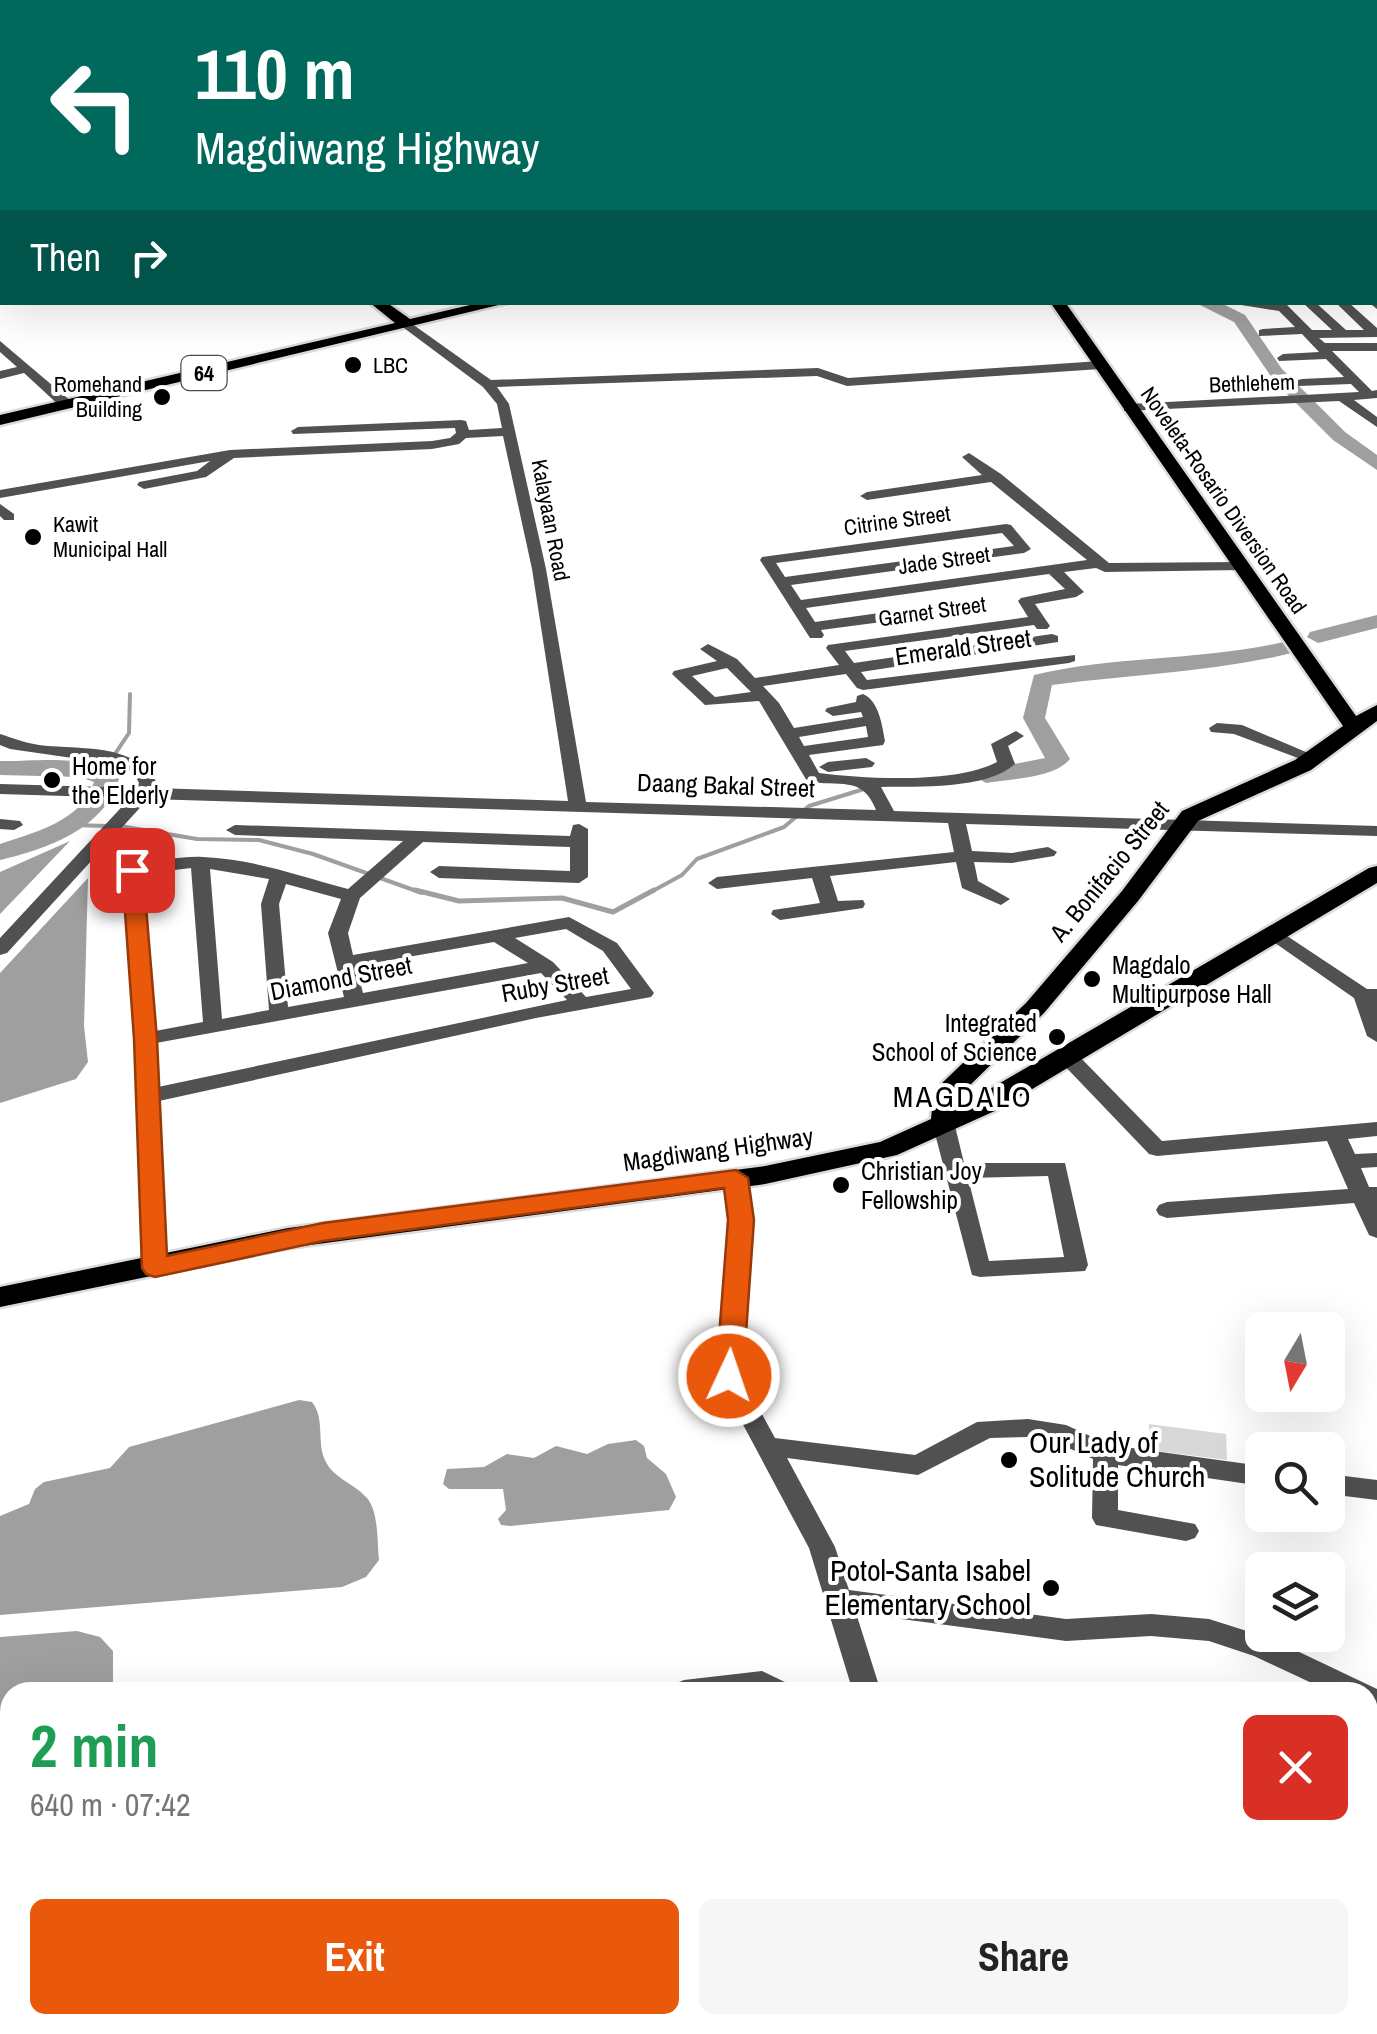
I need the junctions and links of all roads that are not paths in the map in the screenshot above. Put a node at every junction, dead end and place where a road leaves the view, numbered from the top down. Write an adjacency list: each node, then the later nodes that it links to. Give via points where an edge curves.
1 (380, 305): 7 (main road, Kalayaan Road)
2 (491, 305): 7 (main road, 64)
3 (1059, 305): 14 (main road, Noveleta-Rosario Diversion Road)
4 (1311, 305): 9 (street)
5 (1344, 305): 10 (street)
6 (1280, 306): 11 (street)
7 (408, 325): 20 (street, Kalayaan Road); 24 (main road, 64)
8 (1263, 333): 11 (street)
9 (1342, 333): 10 (street); 11 (street)
10 (1376, 338): 11 (street)
11 (1317, 342): 13 (street); 15 (street)
12 (0, 345): 16 (street)
13 (1279, 352)
14 (1100, 365): 18 (street, via 847,382 818,372); 25 (main road, Noveleta-Rosario Diversion Road)
15 (1341, 367): 19 (street); 19 (street, via 1298,376)
16 (26, 369): 17 (street); 24 (street)
17 (0, 375)
18 (639, 377): 20 (street); 21 (street, via 644,387)
19 (1354, 380): 22 (street)
20 (488, 384): 29 (street, Kalayaan Road)
21 (713, 386)
22 (1373, 394): 23 (street, Bethlehem)
23 (1343, 398): 25 (street, Bethlehem); 27 (street)
24 (67, 405): 26 (main road, 64)
25 (1129, 408): 40 (main road, Noveleta-Rosario Diversion Road)
26 (0, 420)
27 (1377, 423)
28 (298, 430): 30 (street, via 462,424)
29 (510, 432): 30 (street); 66 (street, Kalayaan Road)
30 (463, 434): 31 (street, via 440,444)
31 (230, 454): 34 (street, via 206,472); 35 (street)
32 (969, 458): 33 (street)
33 (996, 477): 36 (street); 39 (street)
34 (144, 485)
35 (0, 494)
36 (867, 496)
37 (924, 539): 38 (street); 38 (street, Citrine Street, via 1006,528 1024,549); 42 (street, Citrine Street, via 766,560)
38 (941, 560): 42 (street); 43 (street)
39 (1099, 563): 40 (street, Jade Street, via 1112,570); 41 (street, Jade Street)
40 (1241, 566): 56 (main road, Noveleta-Rosario Diversion Road)
41 (1053, 570): 43 (street, Jade Street); 46 (street, via 1076,592 1026,601)
42 (780, 582): 44 (street)
43 (962, 583): 44 (street, Jade Street); 45 (street)
44 (796, 604): 45 (street, via 814,631)
45 (965, 606): 47 (street)
46 (1036, 620): 47 (street, Garnet Street); 48 (street)
47 (972, 628): 51 (street, Garnet Street, via 834,648)
48 (1052, 638): 51 (street); 53 (street, Emerald Street, via 1069,658)
49 (708, 649): 50 (street)
50 (731, 662): 52 (street); 52 (street, via 680,674 711,702)
51 (851, 668): 52 (street); 53 (street)
52 (758, 690): 58 (street)
53 (866, 703): 54 (street); 58 (street); 61 (street, via 877,742)
54 (833, 711)
55 (1377, 711): 56 (main road, A. Bonifacio Street)
56 (1352, 725): 62 (main road, A. Bonifacio Street)
57 (1218, 728): 62 (street)
58 (788, 734): 61 (street)
59 (1016, 736): 63 (street, via 999,744 1006,764 1000,769)
60 (0, 739): 65 (street, via 138,765 146,774)
61 (796, 752): 63 (street, via 806,769)
62 (1311, 758): 69 (main road, A. Bonifacio Street)
63 (870, 781): 67 (street)
64 (1, 791): 65 (street, Daang Bakal Street)
65 (134, 793): 66 (street, Daang Bakal Street); 70 (street)
66 (578, 806): 67 (street, Daang Bakal Street)
67 (886, 814): 68 (street, Daang Bakal Street)
68 (956, 818): 69 (street, Daang Bakal Street); 75 (street)
69 (1182, 824): 72 (street, Daang Bakal Street); 102 (main road, A. Bonifacio Street, via 1035,1008 952,1088)
70 (124, 827): 77 (street); 90 (street, via 107,834)
71 (235, 830): 73 (street)
72 (1377, 831)
73 (417, 838): 78 (street, via 579,836 579,876); 83 (street)
74 (1048, 852): 75 (street)
75 (963, 856): 79 (street); 84 (street, via 969,884)
76 (200, 862): 77 (street); 81 (street); 97 (street)
77 (132, 870): 99 (street)
78 (439, 872)
79 (819, 872): 82 (street); 86 (street)
80 (1377, 873): 88 (main road, Magdiwang Highway)
81 (280, 874): 83 (street); 96 (street, via 270,904)
82 (717, 883)
83 (354, 894): 91 (street, via 338,933)
84 (1001, 898)
85 (856, 904): 86 (street)
86 (832, 908): 87 (street)
87 (780, 914)
88 (1272, 932): 93 (street); 100 (main road, Magdiwang Highway)
89 (496, 935): 91 (street, Ruby Street); 92 (street); 95 (street, Ruby Street, via 569,923 610,947 644,993)
90 (0, 948)
91 (346, 962): 94 (street)
92 (546, 966): 94 (street, Diamond Street); 95 (street)
93 (1370, 995): 98 (street)
94 (354, 1001): 96 (street, Diamond Street)
95 (582, 1006): 101 (street, Ruby Street)
96 (279, 1015): 97 (street, Diamond Street)
97 (214, 1026): 99 (street, Diamond Street)
98 (1377, 1036)
99 (146, 1039): 101 (street)
100 (1066, 1055): 102 (main road, Magdiwang Highway); 104 (street, via 1157,1149)
101 (149, 1096): 112 (street)
102 (944, 1126): 107 (street); 108 (main road, Magdiwang Highway, via 852,1159)
103 (1377, 1129): 104 (street)
104 (1334, 1130): 106 (street)
105 (1377, 1160): 106 (street)
106 (1350, 1162): 109 (street)
107 (958, 1170): 107 (street, via 1057,1168 1077,1265 980,1269)
108 (736, 1178): 112 (main road, Magdiwang Highway, via 323,1232); 114 (street, via 741,1220 729,1376)
109 (1370, 1194): 110 (street); 111 (street)
110 (1167, 1210)
111 (1377, 1230)
112 (155, 1268): 113 (main road, Magdiwang Highway)
113 (0, 1297)
114 (771, 1447): 115 (street, via 918,1465 986,1429 1028,1428 1057,1432); 120 (street, via 822,1547)
115 (1106, 1454): 116 (street); 119 (street, via 1105,1518)
116 (1245, 1474)
117 (1345, 1486): 118 (street)
118 (1377, 1490)
119 (1186, 1531)
120 (836, 1599): 121 (street); 122 (street, via 1066,1630 1151,1624 1209,1630)
121 (864, 1682)
122 (1336, 1682)

